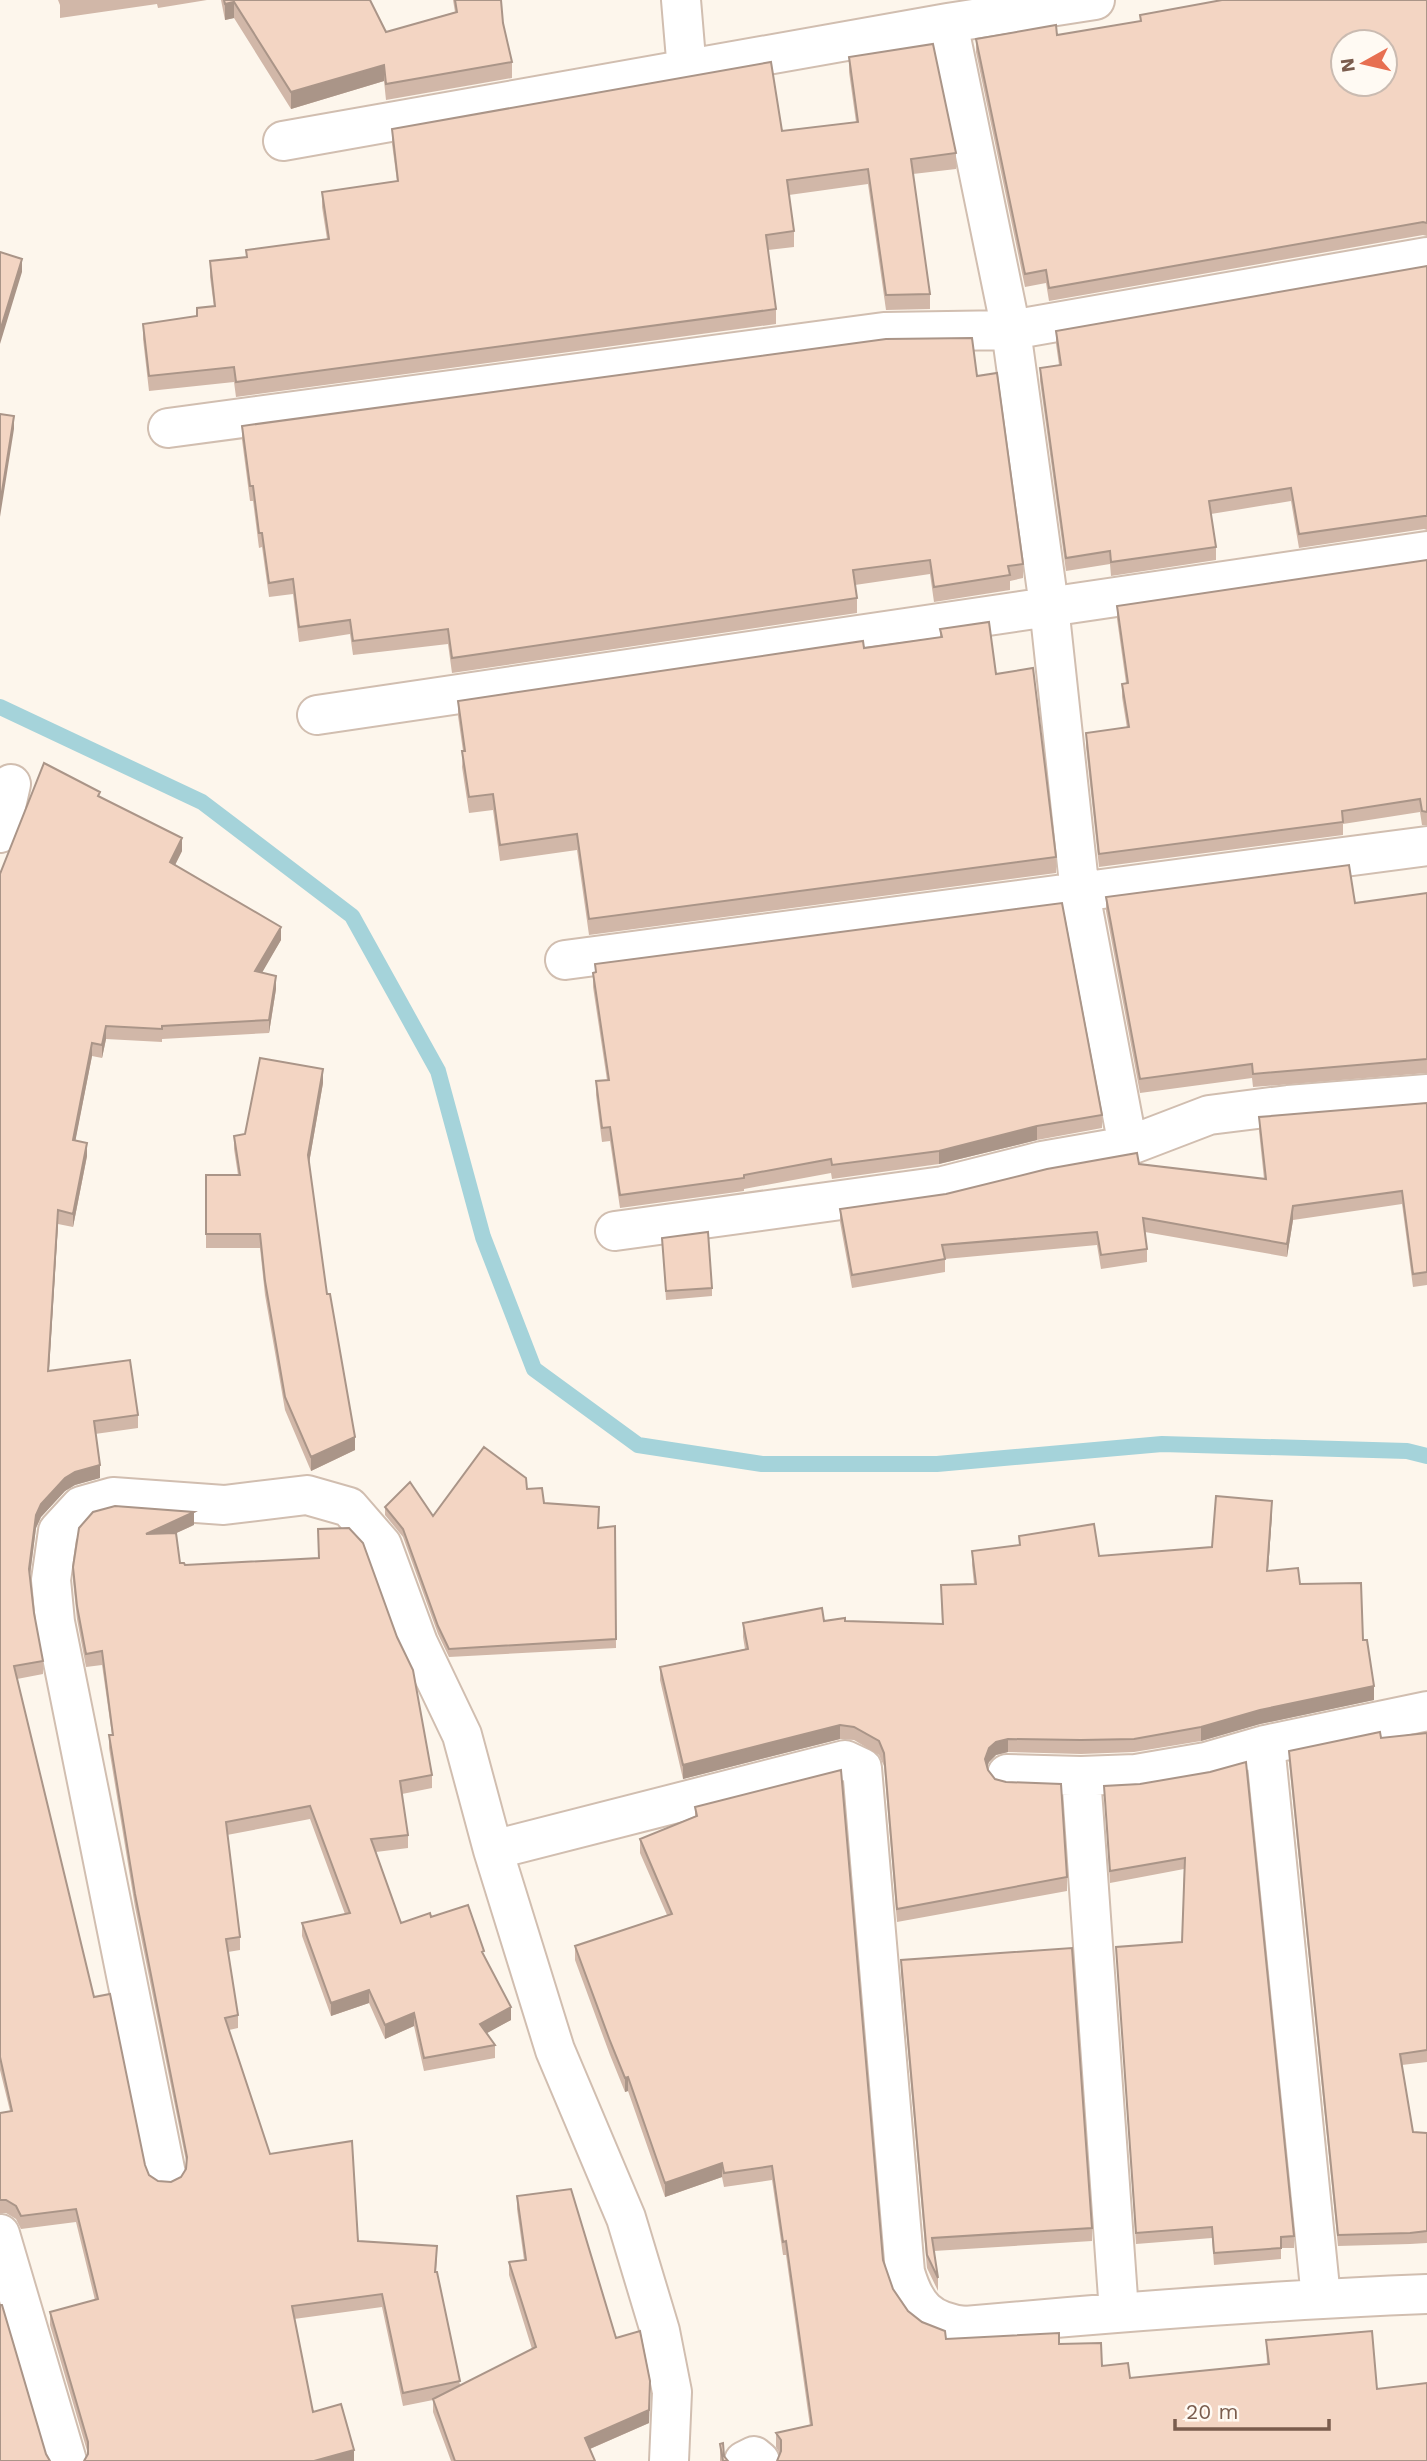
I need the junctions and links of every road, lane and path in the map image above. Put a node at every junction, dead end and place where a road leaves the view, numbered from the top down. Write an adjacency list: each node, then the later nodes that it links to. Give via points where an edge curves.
1 (681, 0): 4 (street)
2 (1095, 0): 3 (street)
3 (948, 23): 4 (street); 7 (street)
4 (687, 71): 5 (street)
5 (284, 141)
6 (1427, 257): 7 (street)
7 (1011, 330): 8 (street, via 884,332); 10 (street)
8 (168, 428)
9 (1427, 551): 10 (street)
10 (1049, 606): 11 (street); 15 (street)
11 (317, 715)
12 (11, 784): 13 (street)
13 (0, 833)
14 (1427, 846): 15 (street)
15 (1080, 893): 16 (street); 18 (street)
16 (565, 960)
17 (1427, 1094): 18 (street, via 1209,1115)
18 (1128, 1146): 19 (street, via 1042,1161 943,1186)
19 (615, 1231)
20 (1427, 1710): 21 (street)
21 (1265, 1745): 23 (street, via 1206,1762 1136,1774); 28 (street)
22 (1007, 1774): 23 (street)
23 (1081, 1776): 29 (street)
24 (492, 1850): 25 (street, via 462,1735 418,1643 382,1545 349,1507 307,1496 224,1505 113,1497 81,1506 58,1531 51,1580 55,1622); 29 (street, via 845,1760 862,1768 905,2272 911,2294 927,2315 965,2326); 31 (street, via 555,2050 625,2218 660,2331 672,2392)
25 (166, 2174)
26 (0, 2234): 30 (street)
27 (1427, 2294): 28 (street)
28 (1321, 2298): 29 (street)
29 (1119, 2312)
30 (66, 2461)
31 (669, 2461)
32 (744, 2461): 33 (street, via 754,2456)
33 (760, 2461)

